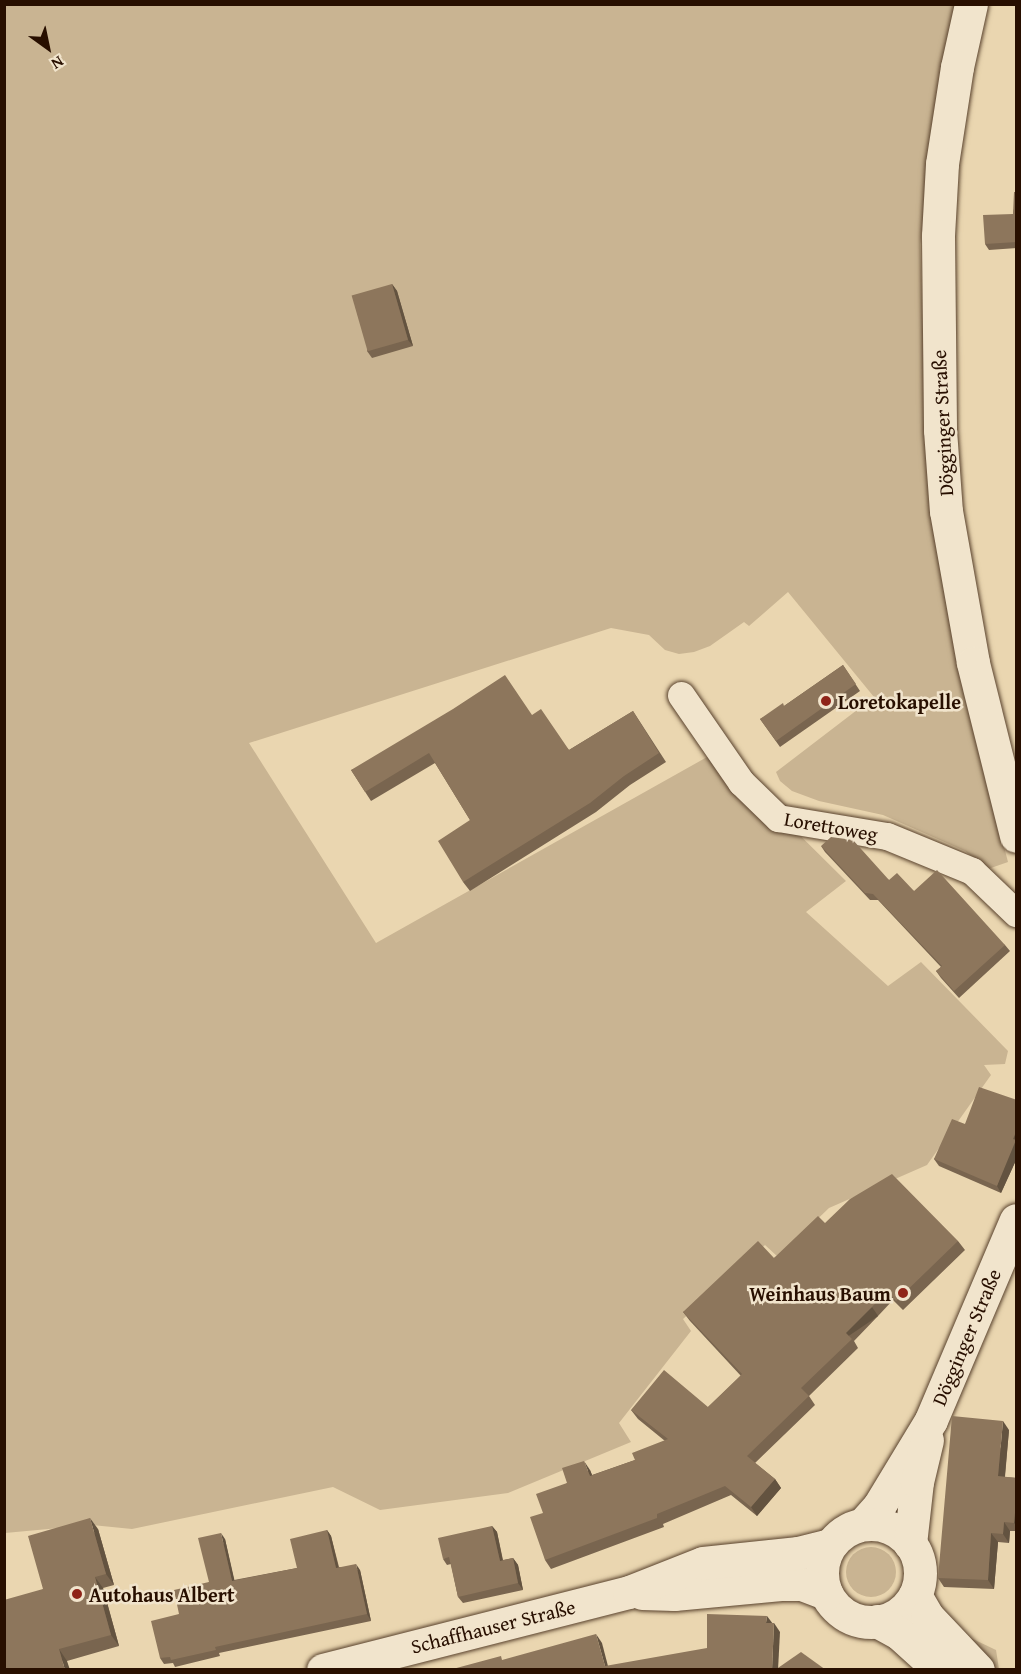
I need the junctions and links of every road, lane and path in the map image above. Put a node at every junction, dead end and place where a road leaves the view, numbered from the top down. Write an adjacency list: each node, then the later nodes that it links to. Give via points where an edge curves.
1 (970, 4): 3 (main road, Dögginger Straße, via 942,164 938,236 940,430 946,512 973,663)
2 (681, 695): 4 (street, Lorettoweg, via 741,782 778,818 887,836 972,871)
3 (1017, 836)
4 (1017, 913)
5 (1017, 1220): 6 (main road, Dögginger Straße)
6 (931, 1420): 7 (main road, Dögginger Straße, via 879,1506); 8 (main road, Dögginger Straße, via 917,1482)
7 (863, 1524): 8 (main road, via 890,1528); 9 (main road, via 845,1531)
8 (910, 1544): 12 (main road, via 919,1570)
9 (830, 1545): 10 (main road, Schaffhauser Straße, via 798,1553 703,1563); 11 (main road, via 823,1563)
10 (629, 1592): 11 (main road, Schaffhauser Straße, via 674,1594 802,1584); 14 (main road, Schaffhauser Straße)
11 (826, 1593): 13 (main road, via 851,1618)
12 (915, 1594): 13 (main road, via 901,1611); 16 (main road, via 927,1616)
13 (878, 1621): 15 (main road, via 900,1634)
14 (323, 1670)
15 (940, 1670)
16 (978, 1670)

